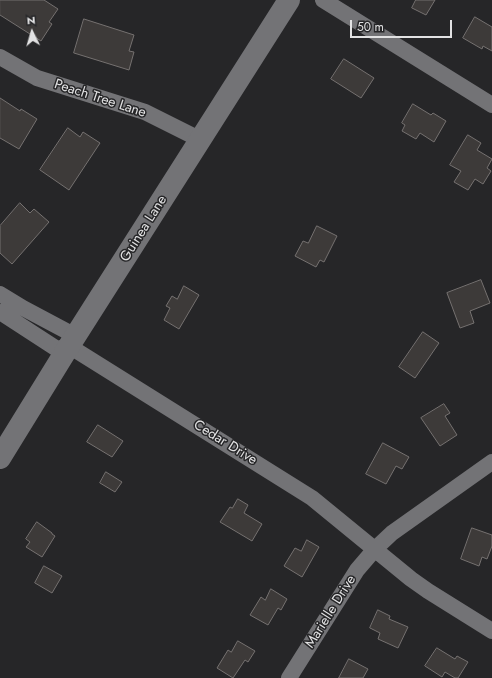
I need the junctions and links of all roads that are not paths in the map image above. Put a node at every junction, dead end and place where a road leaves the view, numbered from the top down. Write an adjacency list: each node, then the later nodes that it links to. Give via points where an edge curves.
1 (289, 0): 5 (street, Guinea Lane)
2 (323, 0): 4 (street)
3 (0, 57): 5 (street, Peach Tree Lane, via 46,82 145,112)
4 (492, 105)
5 (200, 140): 7 (street, Guinea Lane)
6 (2, 304): 7 (street, via 23,308 70,333)
7 (69, 346): 8 (street, Guinea Lane); 10 (street, Cedar Drive, via 312,498)
8 (0, 458)
9 (492, 462): 10 (street, via 392,533)
10 (375, 548): 11 (street, Cedar Drive, via 428,591); 12 (street, Marielle Drive, via 358,570)
11 (492, 631)
12 (289, 678)

